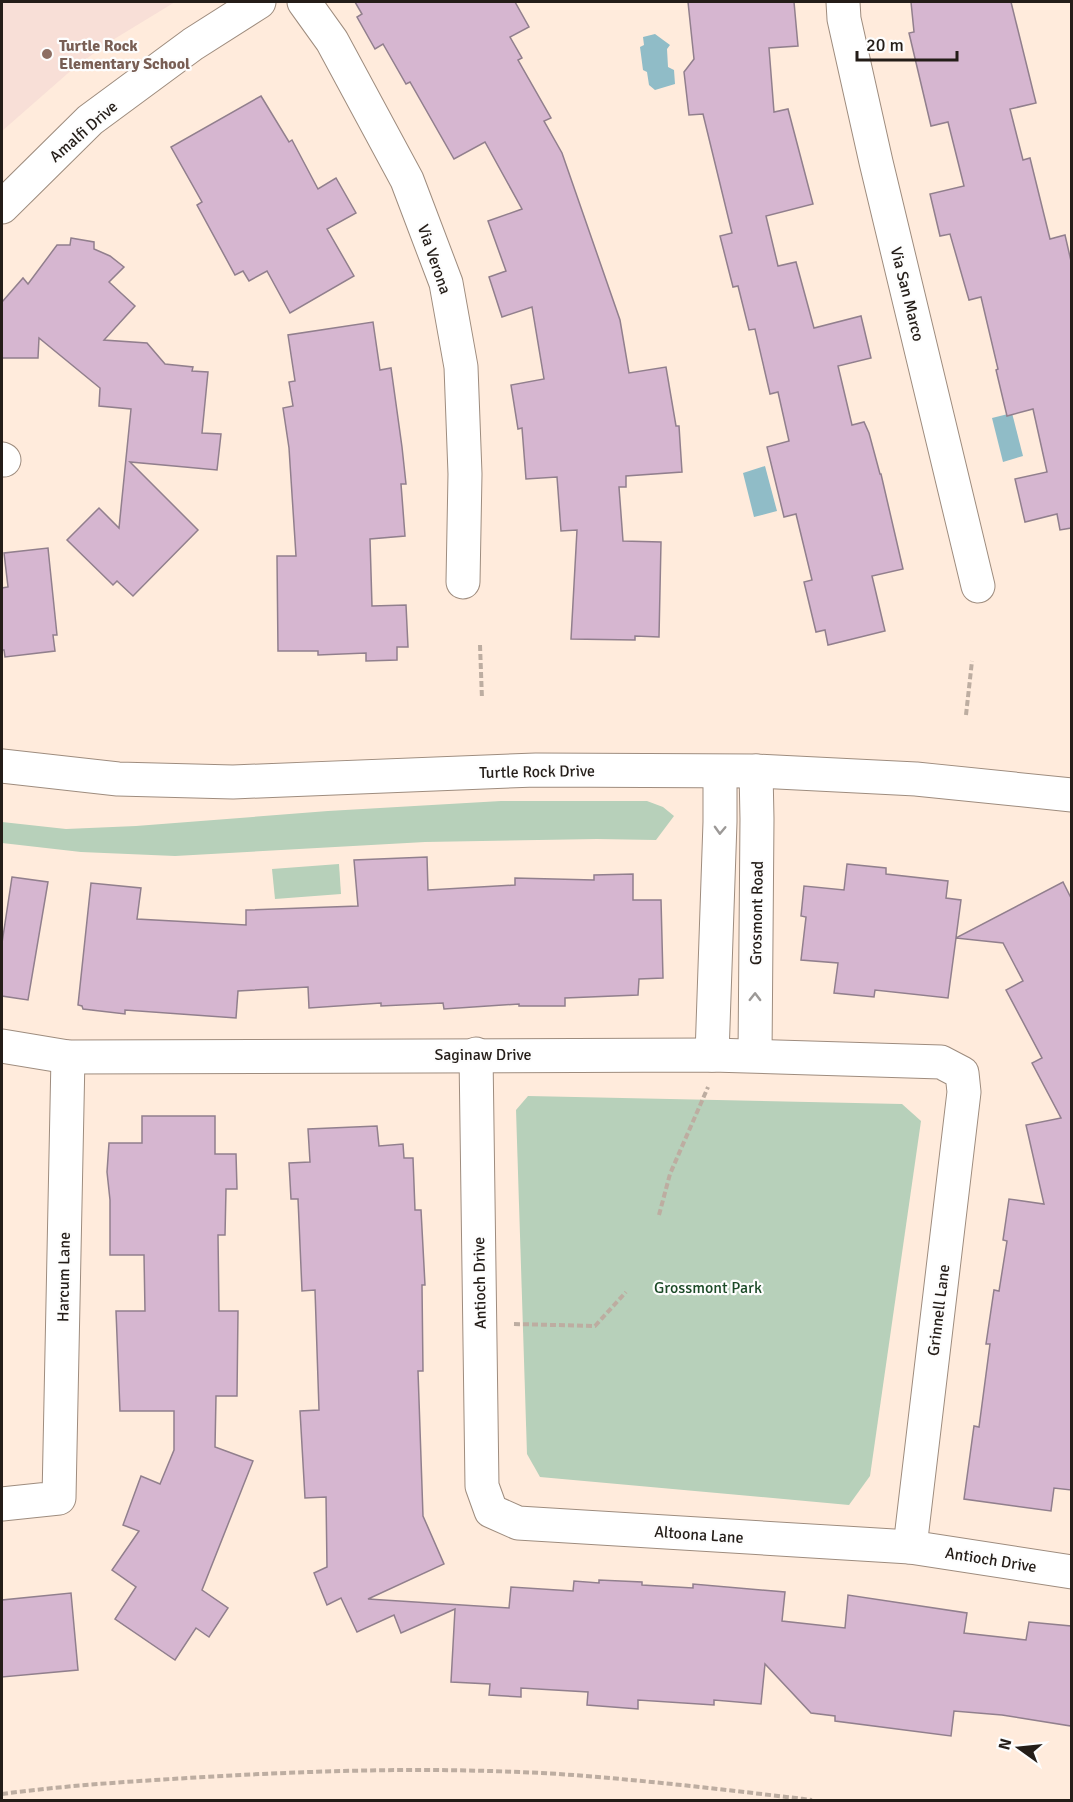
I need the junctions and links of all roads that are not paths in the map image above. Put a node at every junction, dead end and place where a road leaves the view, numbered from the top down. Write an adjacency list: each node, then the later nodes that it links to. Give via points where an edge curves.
1 (259, 2): 4 (street, Amalfi Drive, via 193,44 90,120)
2 (304, 2): 5 (street, Via Verona, via 332,41 407,180 446,283 461,367 465,474)
3 (843, 2): 6 (street, Via San Marco, via 876,162)
4 (2, 207)
5 (463, 582)
6 (978, 586)
7 (2, 766): 9 (street, Turtle Rock Drive, via 118,779 233,782 536,770)
8 (756, 771): 9 (street, Turtle Rock Drive); 10 (street, Turtle Rock Drive, via 916,779); 14 (street, Grosmont Road, one-way to 8)
9 (720, 772): 13 (street, one-way to 13)
10 (1071, 795)
11 (2, 1046): 15 (street, Saginaw Drive)
12 (476, 1054): 13 (street, Saginaw Drive); 15 (street, Saginaw Drive); 18 (street, Antioch Drive, via 482,1486)
13 (712, 1055): 14 (street, Saginaw Drive)
14 (755, 1056): 16 (street, Saginaw Drive, via 941,1062)
15 (68, 1057): 17 (street, Harcum Lane, via 59,1498)
16 (962, 1073): 19 (street, Grinnell Lane, via 964,1092)
17 (2, 1504)
18 (491, 1511): 19 (street, Altoona Lane, via 518,1522)
19 (910, 1547): 20 (street, Antioch Drive)
20 (1071, 1572)

